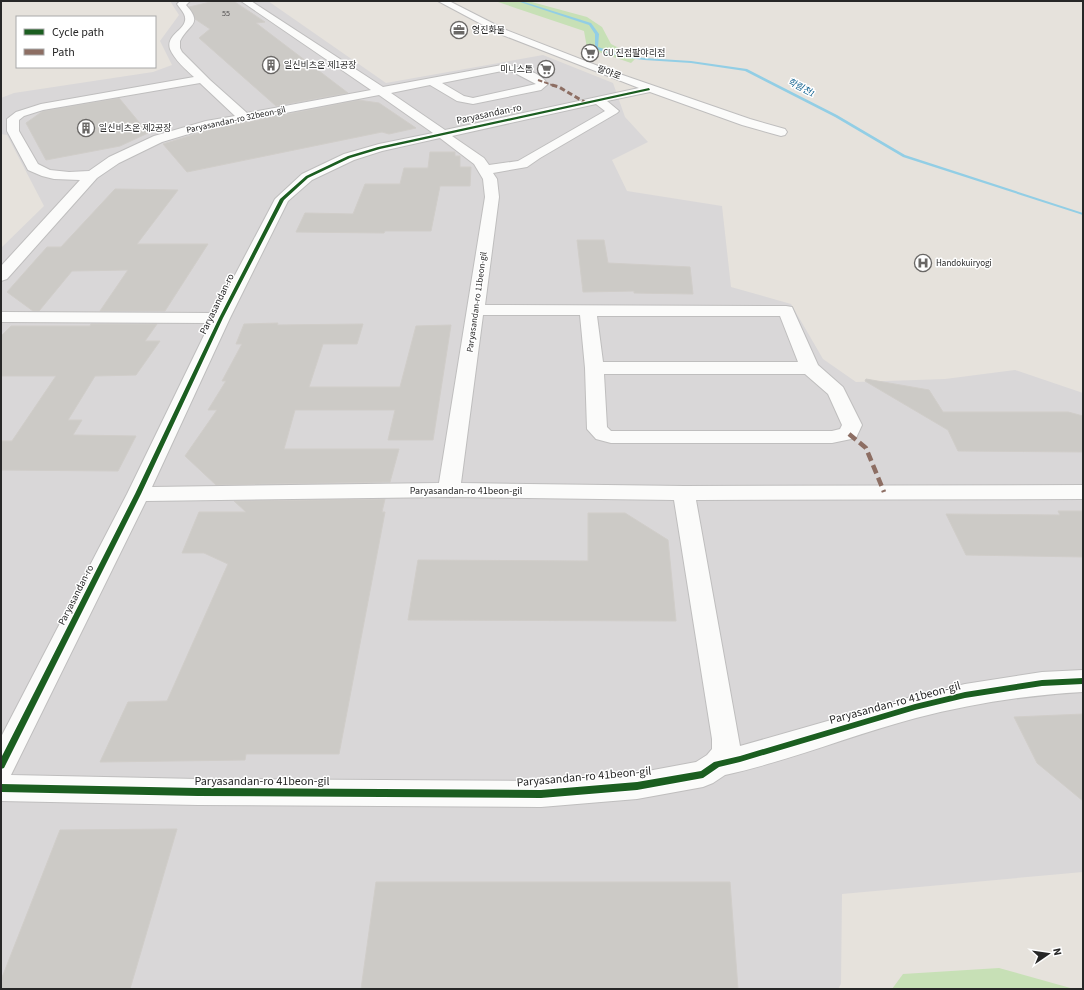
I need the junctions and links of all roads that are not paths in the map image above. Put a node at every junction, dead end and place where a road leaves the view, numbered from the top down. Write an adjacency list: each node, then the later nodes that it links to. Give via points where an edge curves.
1 (186, 1): 4 (street, via 181,4 190,13 190,21 175,42 175,48)
2 (245, 1): 7 (street)
3 (442, 1): 6 (street, 팔야로, via 503,32)
4 (202, 79): 9 (street); 15 (street, via 41,106 12,119 13,131 33,167 51,175)
5 (431, 81): 5 (street, Paryasandan-ro 32beon-gil, via 506,68 515,69 542,84 537,88 473,101 462,99); 7 (street, Paryasandan-ro 32beon-gil)
6 (649, 89): 8 (street, Paryasandan-ro); 11 (street, 팔야로)
7 (381, 92): 9 (street, Paryasandan-ro 32beon-gil); 12 (street)
8 (598, 100): 12 (street, Paryasandan-ro, via 542,118); 13 (street, via 613,111)
9 (244, 117): 15 (street, Paryasandan-ro 32beon-gil, via 158,139 128,152)
10 (562, 127): 13 (street)
11 (781, 132)
12 (442, 134): 14 (street); 20 (street, Paryasandan-ro, via 349,157 307,177 282,199)
13 (575, 134): 14 (street, via 522,164)
14 (486, 170): 17 (street, Paryasandan-ro 11beon-gil, via 492,197)
15 (92, 175): 16 (street, Paryasandan-ro 32beon-gil)
16 (1, 276)
17 (476, 310): 18 (street); 23 (street, Paryasandan-ro 11beon-gil)
18 (588, 311): 21 (street); 22 (street, via 786,311)
19 (1, 317): 20 (street)
20 (222, 318): 25 (street, Paryasandan-ro)
21 (594, 368): 22 (street); 22 (street, via 597,429 603,435 832,437 849,434 852,425 836,391)
22 (810, 368)
23 (448, 490): 25 (street, Paryasandan-ro 41beon-gil); 26 (street, Paryasandan-ro 41beon-gil)
24 (1083, 492): 26 (street, Paryasandan-ro 41beon-gil)
25 (138, 494): 29 (street, Paryasandan-ro)
26 (684, 494): 28 (street, via 726,739 726,753)
27 (1083, 681): 28 (street, Paryasandan-ro 41beon-gil, via 1042,683 965,694)
28 (717, 764): 30 (street, Paryasandan-ro 41beon-gil, via 703,774 637,786 541,794)
29 (1, 766)
30 (1, 788)

